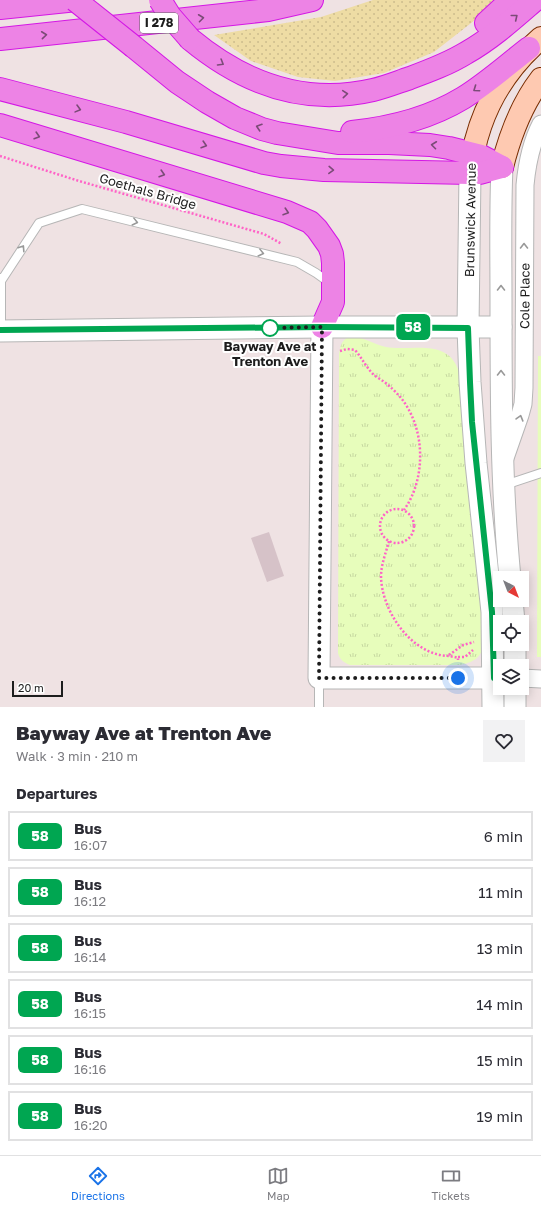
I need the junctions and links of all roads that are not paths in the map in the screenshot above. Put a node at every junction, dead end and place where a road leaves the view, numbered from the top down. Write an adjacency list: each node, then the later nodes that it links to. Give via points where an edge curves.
1 (76, 0): 6 (highway); 14 (highway, one-way to 1, bridge, via 262,129 235,118 192,93)
2 (160, 0): 9 (highway, one-way to 9, bridge, via 190,39 216,59 246,76 276,87 295,92 331,95 372,90)
3 (312, 0): 7 (highway, I 278, one-way to 3, via 241,13)
4 (511, 0): 9 (highway, via 461,43)
5 (535, 0): 9 (highway, one-way to 5, via 467,52)
6 (0, 8)
7 (0, 40)
8 (535, 43): 14 (highway, one-way to 14, via 462,99 424,116 365,131); 15 (main road, Brunswick Avenue, via 517,61 494,94 479,130)
9 (409, 78)
10 (541, 79): 16 (main road, via 529,96 516,124 506,148)
11 (0, 89): 15 (highway, one-way to 15, via 275,165 324,170)
12 (541, 124): 24 (street, Cole Place, one-way to 12, via 506,454 523,404 525,185 534,139)
13 (0, 125): 18 (highway, one-way to 18, via 287,212 310,222 329,246 333,264)
14 (297, 136): 15 (highway, one-way to 14, via 449,148 430,145 338,143)
15 (471, 163): 16 (highway, via 481,156); 21 (street, Brunswick Avenue)
16 (502, 167): 20 (street, one-way to 16)
17 (1, 280): 18 (lane, one-way to 18, via 39,223 82,209 297,262); 22 (lane)
18 (333, 286): 19 (highway, via 333,302)
19 (322, 327): 21 (street); 22 (street); 27 (street)
20 (501, 327): 21 (street); 24 (street, Cole Place, one-way to 20)
21 (468, 328): 26 (street, via 472,422)
22 (0, 330)
23 (541, 474): 24 (lane)
24 (502, 477): 25 (street, Cole Place)
25 (509, 571)
26 (496, 659)
27 (319, 678): 28 (street); 33 (lane)
28 (493, 678)
29 (529, 678): 30 (street)
30 (541, 679)
31 (495, 695): 34 (street)
32 (515, 695): 35 (street)
33 (319, 707)
34 (493, 707)
35 (515, 707)

